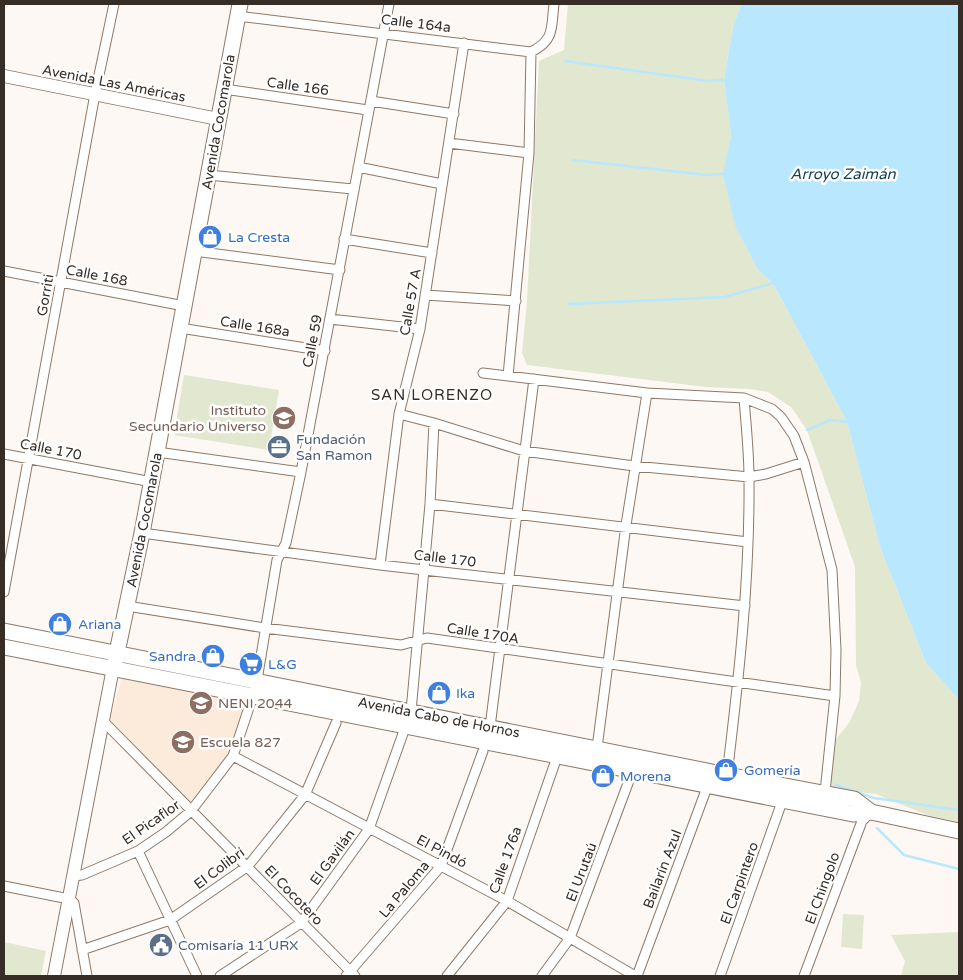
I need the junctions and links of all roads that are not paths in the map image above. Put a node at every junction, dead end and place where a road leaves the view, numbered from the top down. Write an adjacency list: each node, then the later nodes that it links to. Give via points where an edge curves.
1 (114, 4): 10 (street, Gorriti)
2 (389, 4): 5 (street, Calle 59)
3 (554, 4): 7 (street, via 550,38 544,46)
4 (239, 10): 5 (street, Calle 164a); 9 (main road, Avenida Cocomarola)
5 (383, 32): 6 (street, Calle 164a); 11 (street, Calle 59)
6 (464, 43): 7 (street, Calle 164a); 12 (street, Calle 57 A)
7 (531, 52): 15 (street)
8 (4, 76): 10 (main road, Avenida Las Américas)
9 (224, 89): 11 (street, Calle 166); 13 (main road, Avenida Cocomarola)
10 (95, 94): 13 (main road, Avenida Las Américas); 25 (street, Gorriti)
11 (370, 106): 12 (street, Calle 166); 16 (street, Calle 59)
12 (454, 114): 14 (street, Calle 57 A)
13 (218, 119): 17 (main road, Avenida Cocomarola)
14 (449, 143): 15 (street); 18 (street, Calle 57 A)
15 (529, 153): 27 (street)
16 (358, 167): 18 (street); 19 (street, Calle 59)
17 (208, 175): 19 (street); 21 (main road, Avenida Cocomarola)
18 (442, 184): 22 (street, Calle 57 A)
19 (353, 190): 20 (street, Calle 59)
20 (344, 240): 22 (street); 23 (street, Calle 59)
21 (194, 251): 23 (street); 28 (main road, Avenida Cocomarola)
22 (432, 253): 26 (street, Calle 57 A)
23 (340, 270): 29 (street, Calle 59)
24 (4, 271): 25 (street, Calle 168)
25 (61, 282): 28 (street, Calle 168); 43 (street, Gorriti)
26 (426, 295): 27 (street); 31 (street, Calle 57 A)
27 (516, 301): 34 (street)
28 (184, 306): 30 (main road, Avenida Cocomarola)
29 (330, 319): 31 (street); 32 (street, Calle 59)
30 (180, 328): 32 (street, Calle 168a); 41 (main road, Avenida Cocomarola)
31 (420, 329): 38 (street, Calle 57 A)
32 (325, 351): 46 (street, Calle 59)
33 (483, 373): 34 (street)
34 (508, 376): 35 (street)
35 (534, 379): 36 (street); 40 (street)
36 (647, 393): 37 (street); 45 (street)
37 (744, 398): 44 (street, via 772,409 781,417 794,436); 47 (street, Bailarín Azul)
38 (399, 414): 39 (street); 55 (street, Calle 57 A)
39 (434, 423): 40 (street); 49 (street, El Gavilán)
40 (524, 451): 45 (street); 50 (street)
41 (157, 452): 46 (street); 48 (main road, Avenida Cocomarola)
42 (4, 454): 43 (street, Calle 170)
43 (28, 459): 48 (street, Calle 170); 58 (street, Gorriti)
44 (804, 462): 47 (street); 72 (street, via 832,570)
45 (634, 466): 47 (street); 51 (street)
46 (301, 472): 54 (street, Calle 59)
47 (749, 477): 53 (street, Bailarín Azul)
48 (152, 482): 52 (main road, Avenida Cocomarola)
49 (430, 504): 50 (street); 56 (street, El Gavilán)
50 (517, 514): 51 (street); 57 (street)
51 (626, 525): 53 (street); 59 (street)
52 (142, 533): 54 (street, Calle 170); 60 (main road, Avenida Cocomarola)
53 (748, 542): 61 (street, Bailarín Azul)
54 (282, 551): 55 (street, Calle 170); 62 (street, Calle 59, via 277,560)
55 (380, 564): 56 (street, Calle 170)
56 (424, 569): 57 (street, Calle 170); 64 (street, El Gavilán)
57 (508, 580): 59 (street, Calle 170); 66 (street)
58 (4, 592)
59 (616, 593): 61 (street, Calle 170); 68 (street)
60 (127, 606): 62 (street, Calle 170A); 67 (main road, Avenida Cocomarola)
61 (745, 606): 70 (street, Bailarín Azul)
62 (265, 628): 64 (street, Calle 170A, via 401,645); 69 (street, Calle 59)
63 (4, 631): 67 (main road, Avenida Cabo de Hornos)
64 (417, 641): 66 (street, Calle 170A, via 427,638); 73 (street, El Gavilán)
65 (4, 648): 67 (main road, Avenida Cabo de Hornos)
66 (501, 650): 68 (street, Calle 170A); 77 (street)
67 (115, 661): 69 (main road, Avenida Cabo de Hornos); 71 (main road, Avenida Cabo de Hornos); 74 (main road, Avenida Cocomarola)
68 (608, 666): 70 (street, Calle 170A); 79 (street)
69 (257, 681): 71 (street, El Picaflor); 73 (main road, Avenida Cabo de Hornos)
70 (738, 682): 72 (street, Calle 170A); 84 (street, Bailarín Azul)
71 (253, 696): 76 (main road, Avenida Cabo de Hornos); 82 (street, El Picaflor)
72 (835, 696): 85 (street)
73 (411, 711): 76 (street, El Gavilán); 77 (main road, Avenida Cabo de Hornos)
74 (103, 721): 88 (street, El Cocotero); 95 (main road, Avenida Cocomarola)
75 (336, 723): 86 (street, El Colibrí)
76 (406, 726): 81 (main road, Avenida Cabo de Hornos); 90 (street, El Gavilán)
77 (490, 727): 78 (main road, Avenida Cabo de Hornos)
78 (566, 742): 79 (main road, Avenida Cabo de Hornos); 81 (street, Calle 176a, via 563,753)
79 (597, 748): 84 (main road, Avenida Cabo de Hornos)
80 (483, 751): 94 (street, La Paloma)
81 (557, 754): 83 (main road, Avenida Cabo de Hornos); 98 (street, Calle 176a)
82 (233, 756): 86 (street, El Pindó); 88 (street, El Picaflor)
83 (633, 770): 84 (main road, Avenida Cabo de Hornos); 101 (street, El Urutaú)
84 (716, 777): 85 (main road, Avenida Cabo de Hornos); 87 (main road, Avenida Cabo de Hornos); 110 (street, Bailarín Azul)
85 (825, 792): 89 (main road, Avenida Cabo de Hornos, via 854,799)
86 (305, 795): 90 (street, El Pindó); 93 (street, El Colibrí)
87 (784, 799): 89 (main road, Avenida Cabo de Hornos, via 853,814); 111 (street, El Carpintero)
88 (191, 811): 92 (street, El Picaflor); 93 (street, El Cocotero)
89 (871, 812): 91 (main road, Avenida Cabo de Hornos); 112 (street, El Chingolo, via 862,821)
90 (370, 829): 94 (street, El Pindó); 100 (street, El Gavilán)
91 (959, 831)
92 (138, 851): 95 (street, El Picaflor); 99 (street)
93 (248, 866): 99 (street, El Colibrí); 100 (street, El Cocotero)
94 (441, 866): 98 (street, El Pindó); 103 (street, La Paloma)
95 (73, 876): 97 (main road, Avenida Cocomarola)
96 (4, 886): 97 (street)
97 (69, 899): 102 (street, via 74,903); 104 (main road, Avenida Cocomarola)
98 (506, 901): 101 (street, El Pindó); 108 (street, Calle 176a)
99 (170, 920): 102 (street, El Colibrí); 106 (street)
100 (301, 923): 103 (street, El Cocotero); 107 (street, El Gavilán)
101 (570, 938): 109 (street, El Urutaú); 110 (street, El Pindó)
102 (82, 950): 105 (street)
103 (351, 975)
104 (54, 976)
105 (87, 976)
106 (196, 976)
107 (220, 976)
108 (447, 976)
109 (542, 976)
110 (636, 976)
111 (720, 976)
112 (804, 976)

